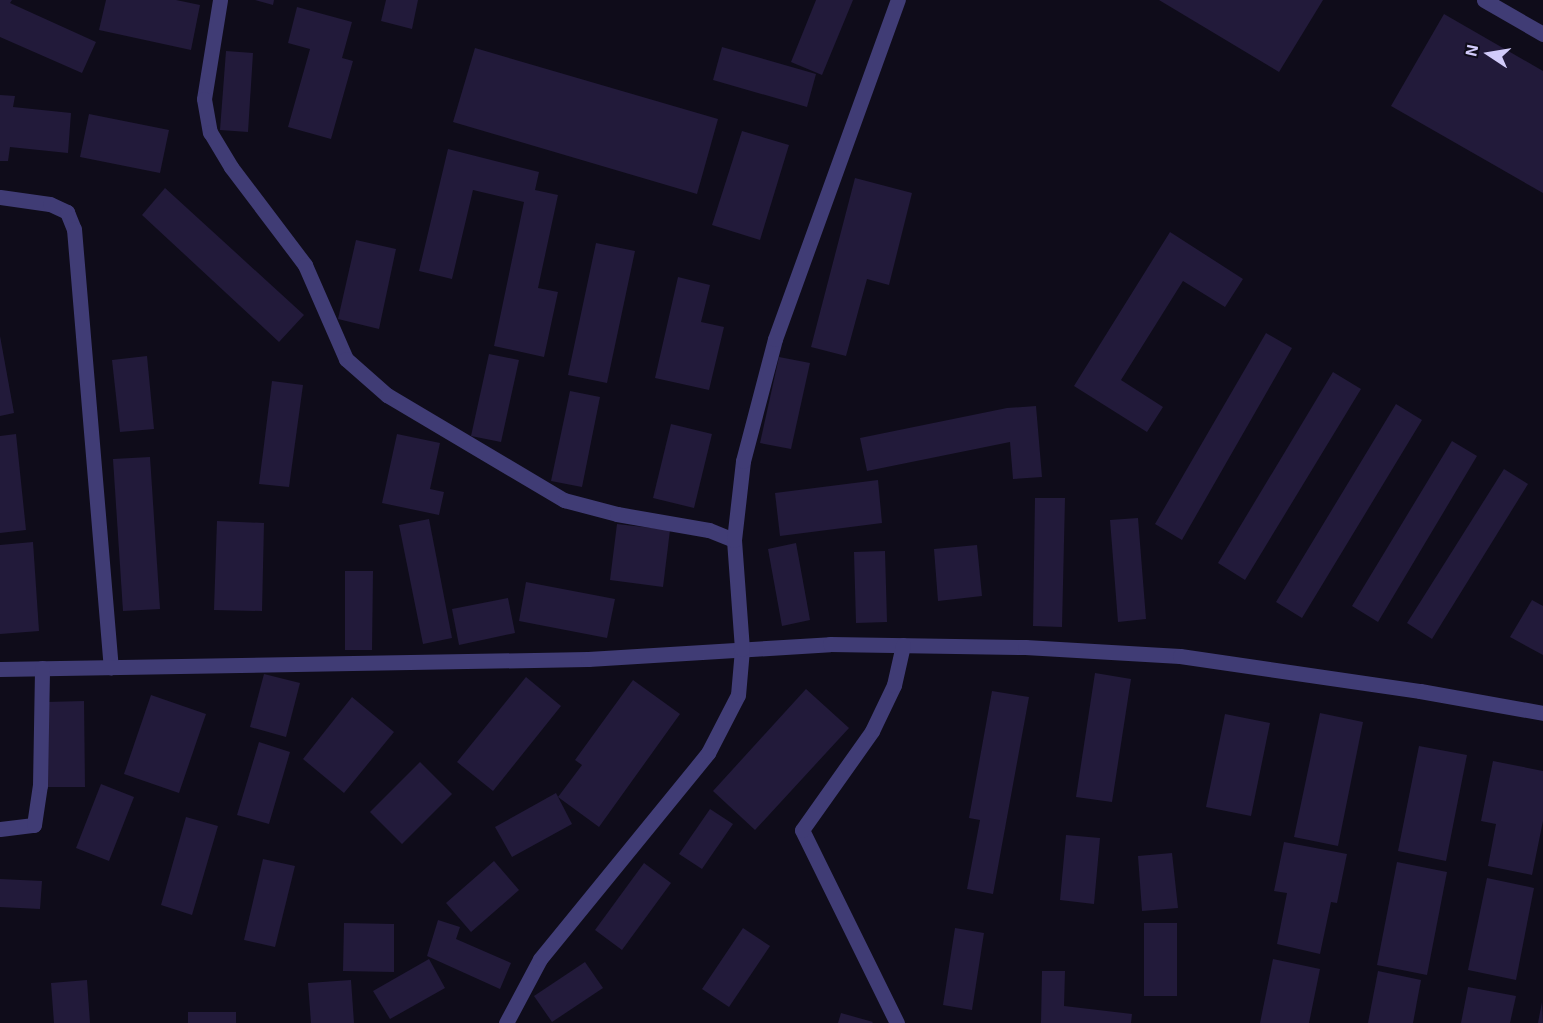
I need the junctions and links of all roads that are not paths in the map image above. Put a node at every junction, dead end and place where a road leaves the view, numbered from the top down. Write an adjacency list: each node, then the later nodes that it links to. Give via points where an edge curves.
1 (220, 0): 6 (street, via 204,99 210,132 231,167 305,265 346,359 387,395 564,500 709,530)
2 (898, 0): 6 (street, via 775,339 743,461)
3 (1484, 0): 4 (street)
4 (1543, 34)
5 (0, 197): 9 (street, via 50,204 67,212 74,229)
6 (734, 540): 8 (street)
7 (903, 645): 8 (street); 12 (street, via 1180,656); 15 (street, via 894,685 872,731 802,830)
8 (742, 649): 9 (street, via 588,658); 14 (street, via 738,695 708,753 540,959)
9 (111, 667): 10 (street)
10 (42, 668): 11 (street); 13 (street, via 40,785 34,825)
11 (0, 669)
12 (1543, 713)
13 (0, 829)
14 (506, 1023)
15 (897, 1023)

